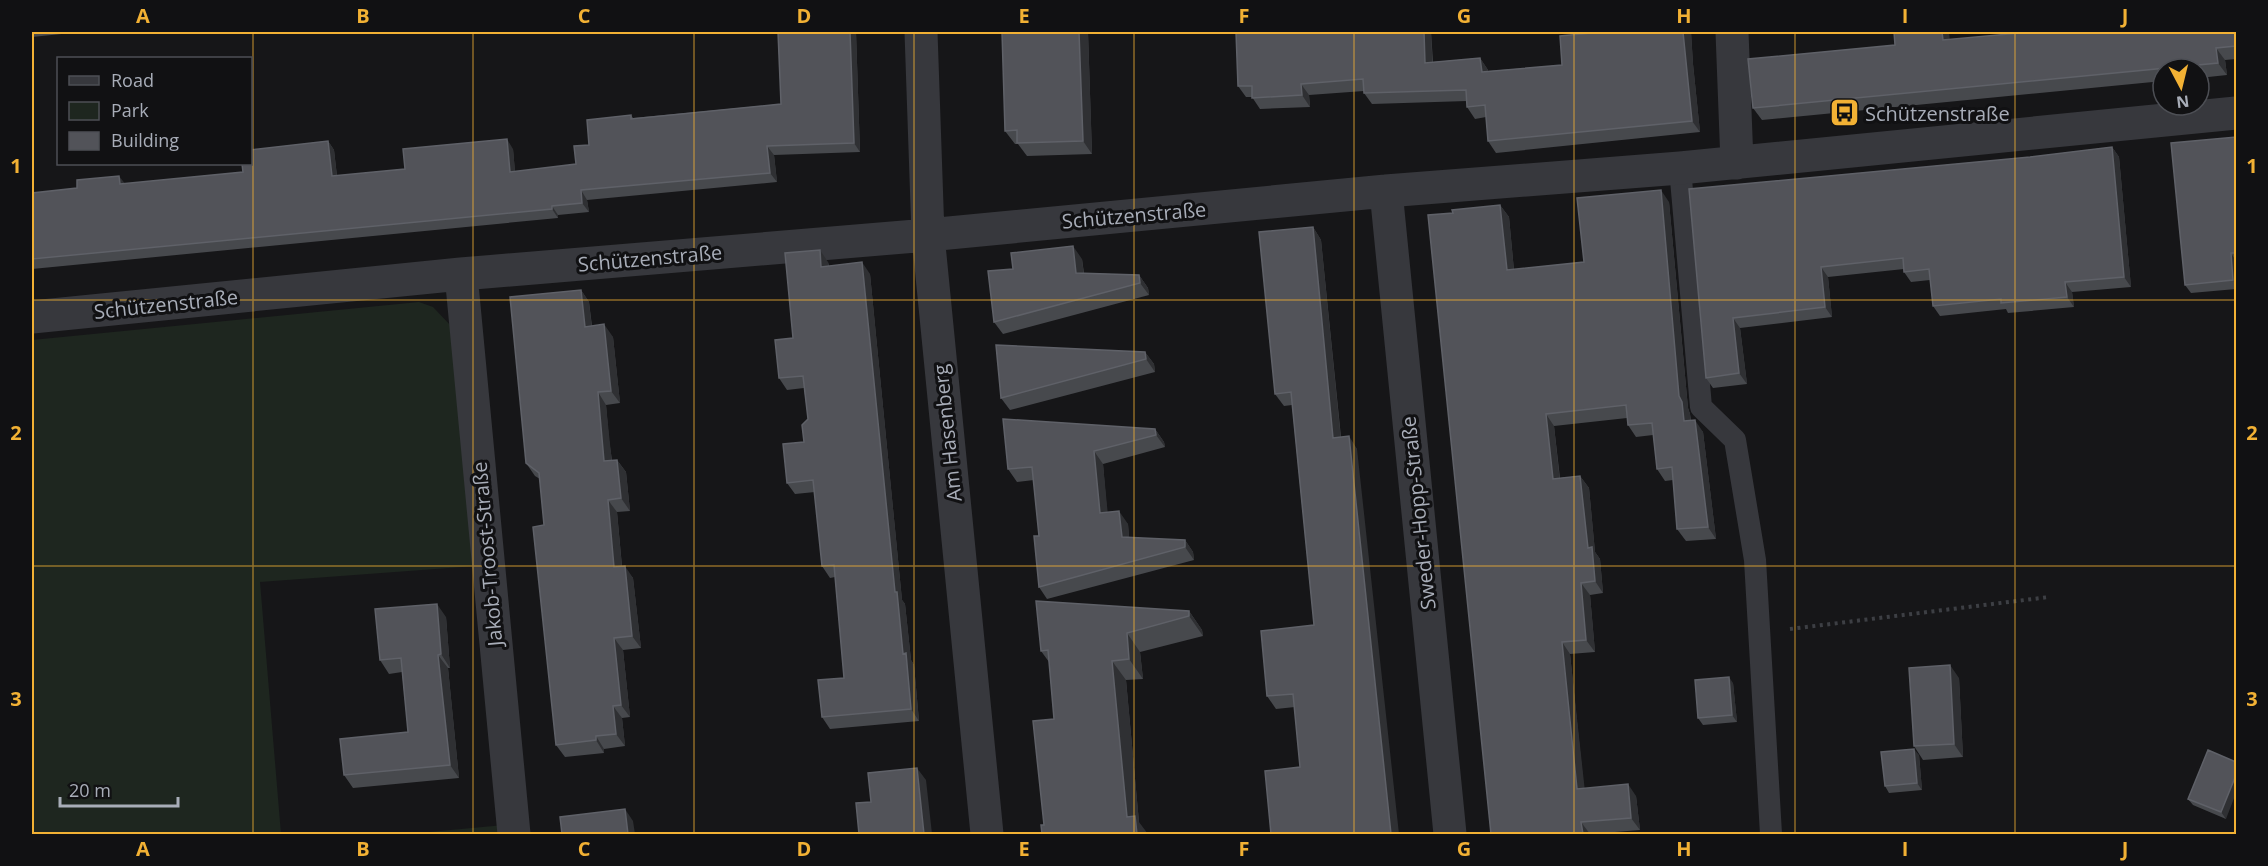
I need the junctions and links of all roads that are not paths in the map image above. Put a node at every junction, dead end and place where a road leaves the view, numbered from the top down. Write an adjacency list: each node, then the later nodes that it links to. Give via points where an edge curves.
1 (921, 32): 7 (street, Am Hasenberg)
2 (1732, 32): 4 (street)
3 (2236, 113): 4 (street, Schützenstraße)
4 (1737, 162): 5 (street, Schützenstraße)
5 (1680, 168): 6 (street, Schützenstraße); 13 (lane, via 1701,407 1735,440 1755,560)
6 (1386, 191): 7 (street, Schützenstraße); 12 (street, Sweder-Hopp-Straße)
7 (928, 234): 8 (street, Schützenstraße); 11 (street, Am Hasenberg)
8 (461, 274): 9 (street, Schützenstraße); 10 (street, Jakob-Troost-Straße)
9 (32, 317)
10 (514, 834)
11 (987, 834)
12 (1450, 834)
13 (1771, 834)

